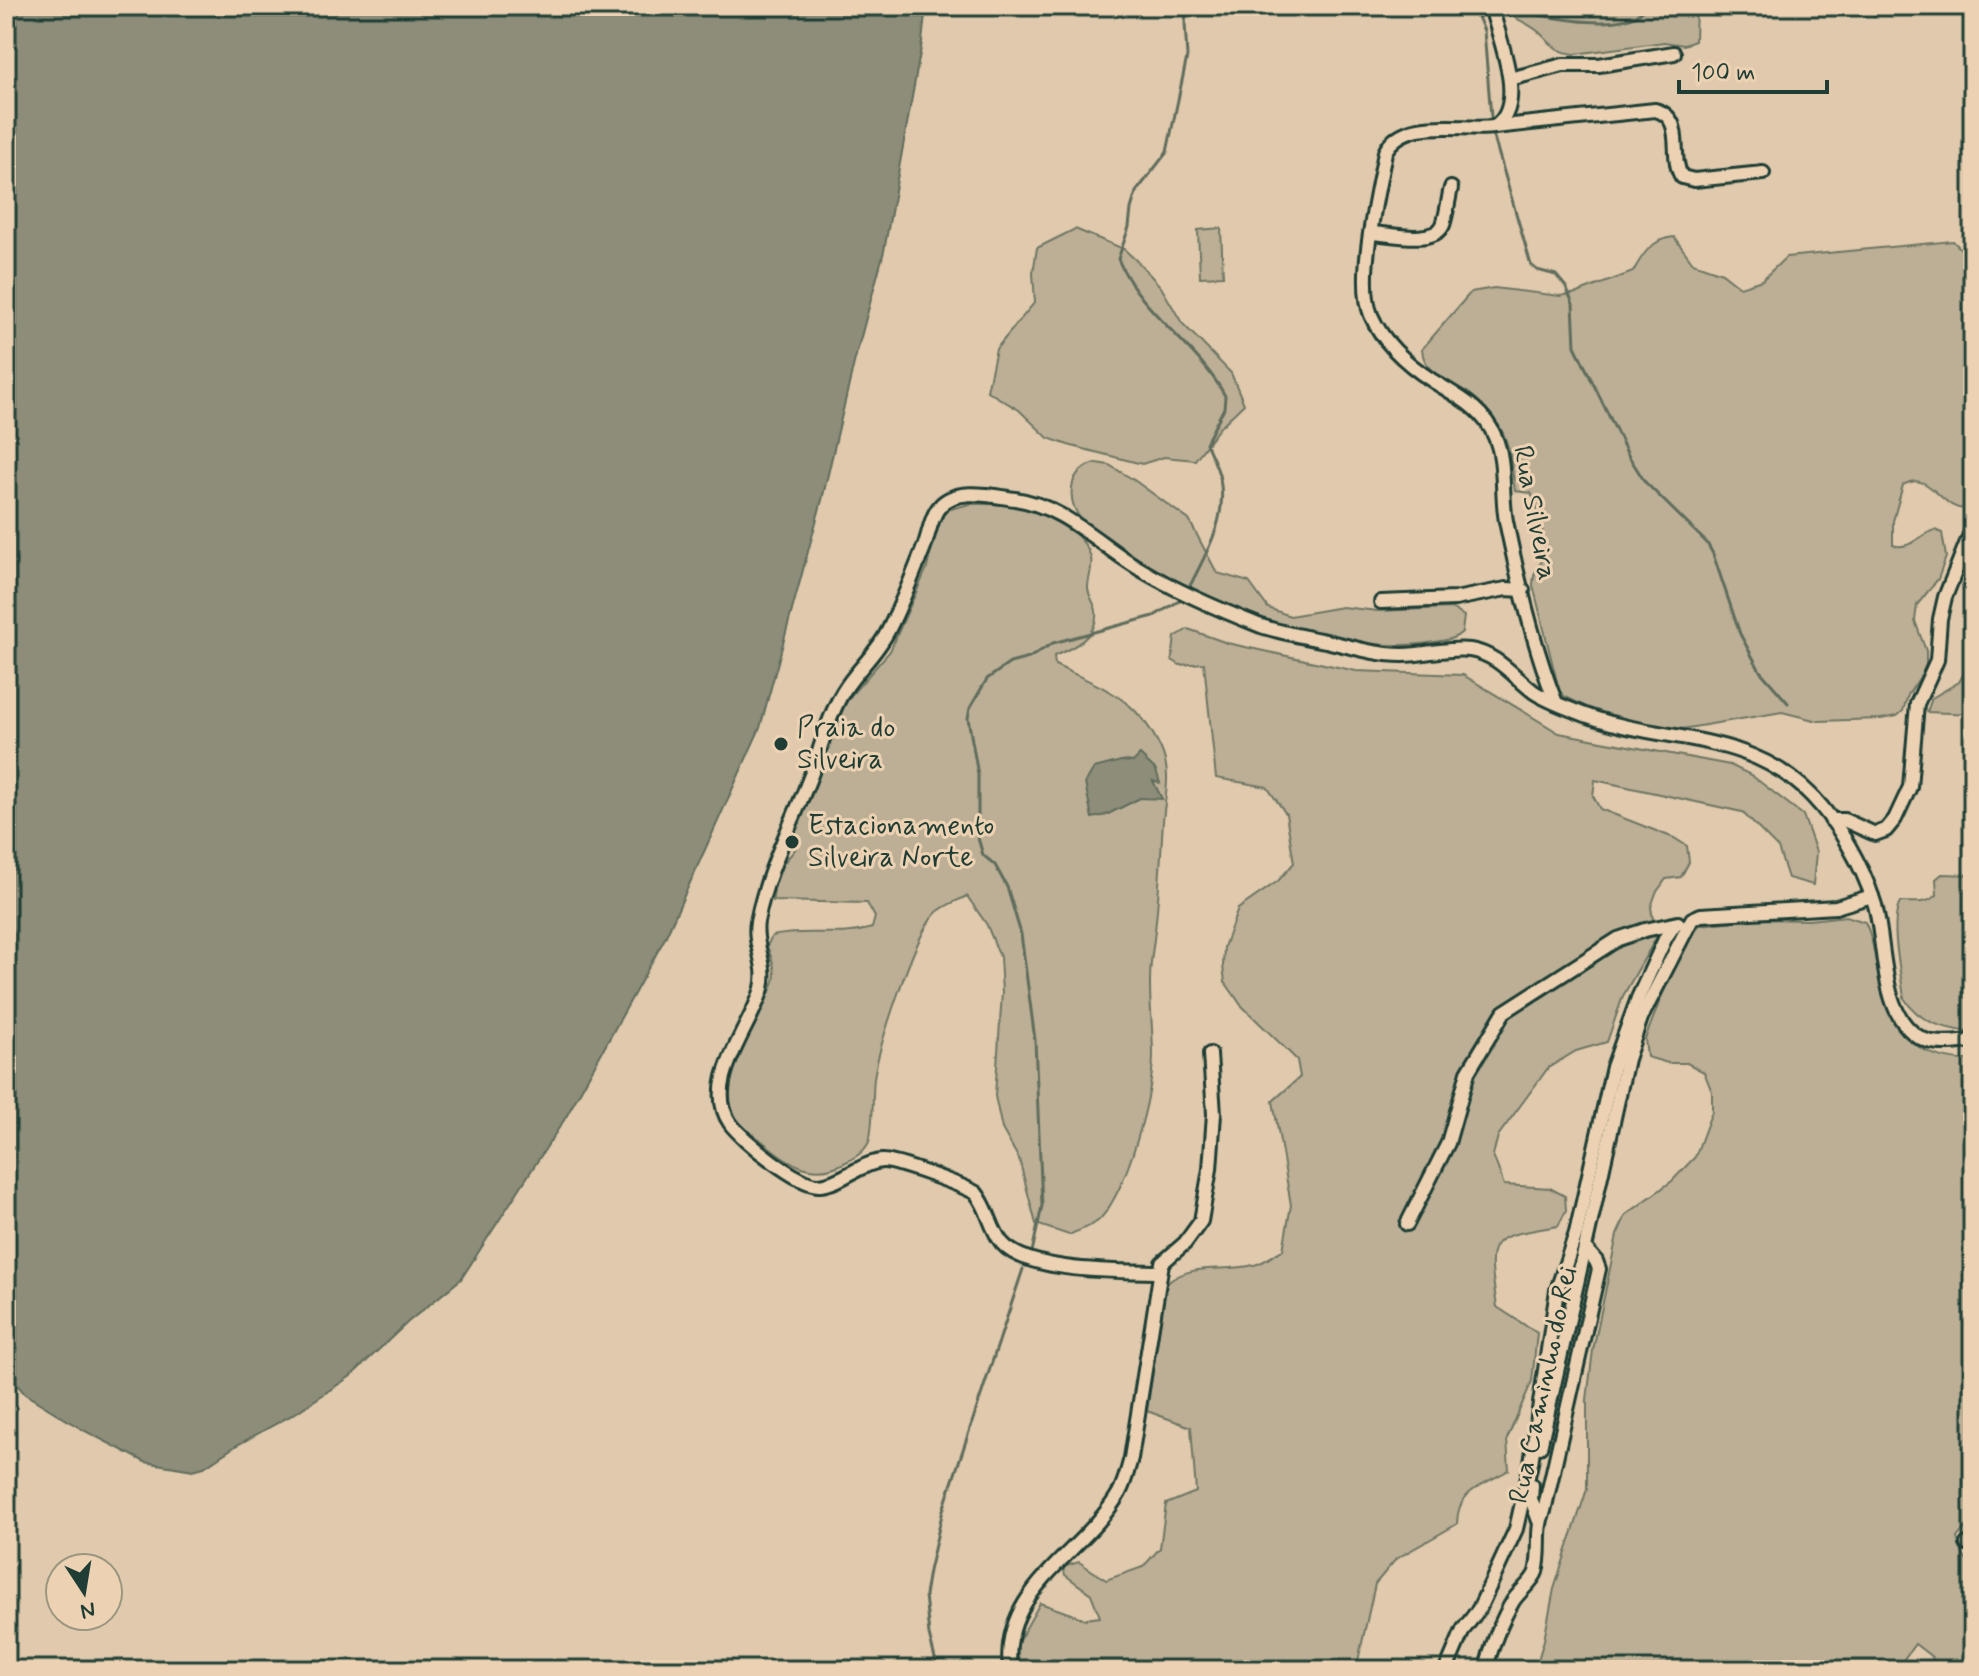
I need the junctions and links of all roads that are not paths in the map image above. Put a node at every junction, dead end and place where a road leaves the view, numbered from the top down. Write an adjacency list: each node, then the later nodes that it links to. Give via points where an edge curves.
1 (1491, 6): 3 (street)
2 (1674, 53): 3 (street, via 1563,65)
3 (1510, 79): 4 (street, via 1509,109)
4 (1494, 127): 5 (street, Rua Silveira, via 1655,110 1671,118 1682,177); 7 (street, Rua Silveira, via 1422,129 1397,136 1385,152)
5 (1763, 173)
6 (1451, 188): 7 (street, via 1438,233 1429,238)
7 (1372, 233): 9 (street, Rua Silveira, via 1366,283 1370,313 1378,327 1396,352 1480,413 1494,434)
8 (1973, 527): 12 (street, via 1945,597 1937,660 1917,704 1912,772 1904,801 1886,830 1875,834)
9 (1523, 590): 10 (street); 11 (street, Rua Silveira)
10 (1381, 602)
11 (1556, 703): 12 (street, via 1598,721 1698,738 1759,759 1803,788); 20 (street, via 1474,650 1379,653 1268,628 1185,594 1033,503 964,495 937,509 881,647 838,700 775,862 757,924 762,989 724,1073 723,1106 739,1133 806,1183 821,1185 879,1162 899,1163 976,1193 1000,1241 1028,1259)
12 (1831, 820): 13 (street)
13 (1872, 896): 14 (street, via 1836,907 1709,913); 16 (street, via 1887,981 1905,1023 1927,1040)
14 (1692, 919): 15 (street); 19 (street, Rua Caminho do Rei, via 1641,1018 1627,1059)
15 (1675, 924): 18 (street, via 1618,939 1504,1012 1468,1072 1448,1143); 23 (street, via 1643,987 1613,1067 1576,1233 1557,1290 1516,1529)
16 (1973, 1041)
17 (1210, 1054): 20 (street, via 1214,1114 1201,1221)
18 (1407, 1224)
19 (1585, 1248): 21 (street, via 1533,1483 1531,1499); 21 (street, Rua Caminho do Rei, via 1599,1269)
20 (1159, 1272): 22 (street, via 1124,1481 1109,1507 1032,1589 1013,1631)
21 (1539, 1521): 24 (street, Rua Caminho do Rei, via 1535,1577 1512,1601)
22 (1010, 1670)
23 (1446, 1670)
24 (1486, 1670)

